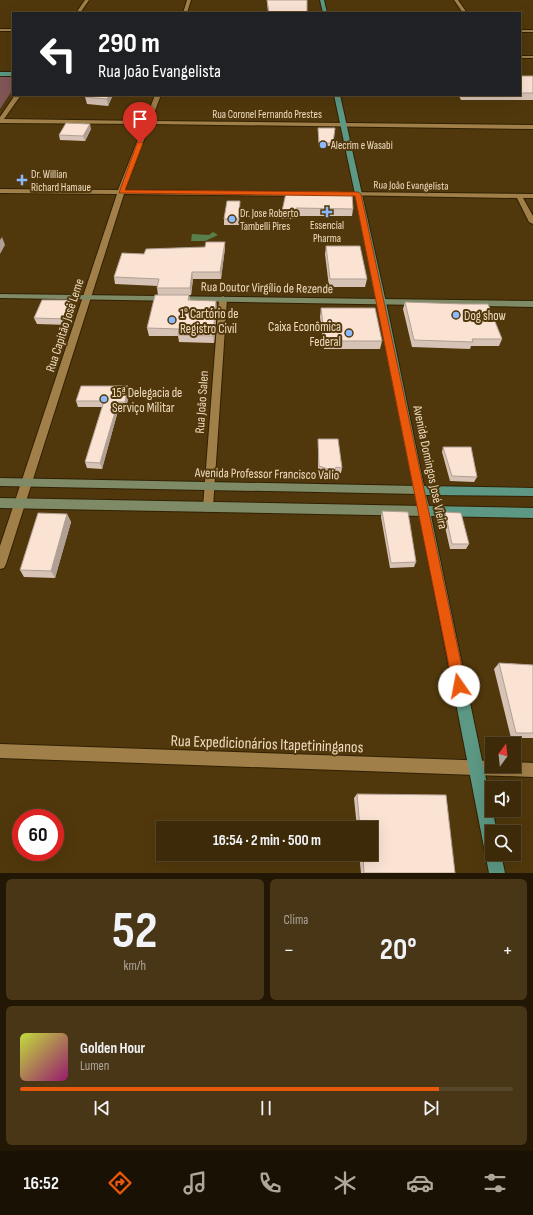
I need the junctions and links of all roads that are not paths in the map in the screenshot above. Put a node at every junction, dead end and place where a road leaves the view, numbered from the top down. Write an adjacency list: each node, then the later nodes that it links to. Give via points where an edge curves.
1 (87, 0): 5 (street)
2 (189, 0): 6 (street)
3 (322, 0): 7 (main road)
4 (456, 0): 8 (street)
5 (79, 12)
6 (185, 12)
7 (324, 12)
8 (465, 12)
9 (0, 25): 10 (street)
10 (12, 25)
11 (0, 30): 12 (street)
12 (12, 30)
13 (521, 31): 14 (street)
14 (533, 31)
15 (521, 34): 16 (street)
16 (533, 34)
17 (521, 57): 18 (street)
18 (533, 57)
19 (0, 74): 20 (main road)
20 (12, 74)
21 (17, 96): 24 (street)
22 (158, 96): 25 (street, Rua Capitão José Leme)
23 (337, 96): 26 (main road, Avenida Domingos José Vieira)
24 (0, 121): 25 (street, Rua Coronel Fernando Prestes)
25 (147, 123): 26 (street, Rua Coronel Fernando Prestes); 29 (street, Rua Capitão José Leme)
26 (343, 125): 27 (street, Rua Coronel Fernando Prestes); 32 (main road, Avenida Domingos José Vieira)
27 (533, 127)
28 (0, 191): 29 (street)
29 (122, 192): 30 (street); 37 (street, Rua Capitão José Leme)
30 (304, 194)
31 (335, 194): 32 (street, Rua João Evangelista)
32 (358, 194): 33 (street, Rua João Evangelista); 39 (main road, Avenida Domingos José Vieira)
33 (519, 196): 34 (street, Rua João Evangelista); 35 (street)
34 (533, 196)
35 (533, 222)
36 (0, 296): 37 (main road, Rua Doutor Virgílio de Rezende)
37 (87, 297): 38 (main road, Rua Doutor Virgílio de Rezende); 42 (street, Rua Capitão José Leme)
38 (223, 299): 39 (main road, Rua Doutor Virgílio de Rezende); 43 (street, Rua João Salen)
39 (381, 302): 40 (main road, Rua Doutor Virgílio de Rezende); 44 (main road, Avenida Domingos José Vieira)
40 (533, 304)
41 (0, 482): 42 (main road, Avenida Professor Francisco Valio)
42 (27, 482): 43 (main road, Avenida Professor Francisco Valio); 47 (street, Rua Capitão José Leme)
43 (209, 486): 44 (main road, Avenida Professor Francisco Valio); 48 (street, Rua João Salen)
44 (419, 490): 45 (main road, Avenida Professor Francisco Valio); 49 (main road, Avenida Domingos José Vieira)
45 (533, 492)
46 (0, 503): 47 (main road)
47 (20, 504): 48 (main road); 51 (street, Rua Capitão José Leme)
48 (208, 507): 49 (main road)
49 (424, 511): 50 (main road); 53 (main road, Avenida Domingos José Vieira)
50 (533, 513)
51 (0, 564)
52 (0, 751): 53 (street, Rua Expedicionários Itapetininganos)
53 (476, 768): 54 (street, Rua Expedicionários Itapetininganos); 55 (main road, Avenida Domingos José Vieira)
54 (533, 770)
55 (488, 825)
56 (495, 861): 57 (main road)
57 (497, 873)

